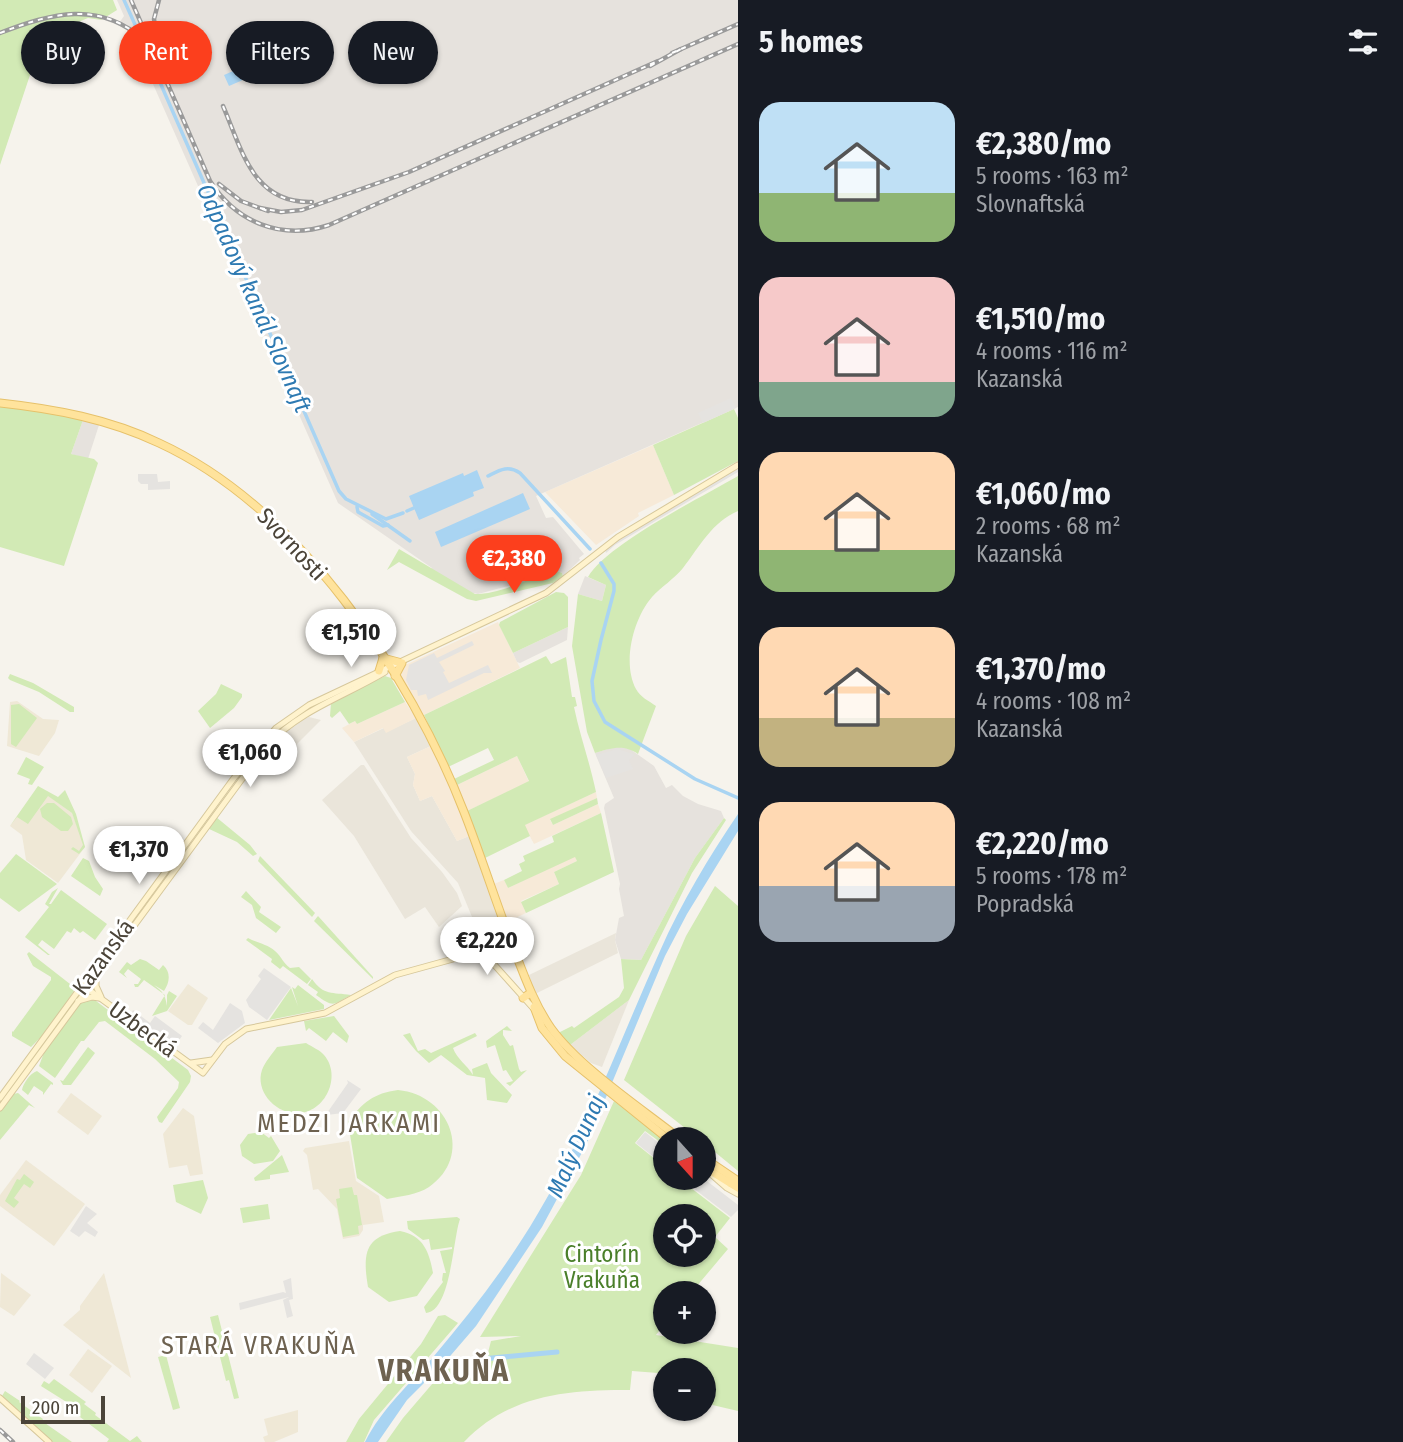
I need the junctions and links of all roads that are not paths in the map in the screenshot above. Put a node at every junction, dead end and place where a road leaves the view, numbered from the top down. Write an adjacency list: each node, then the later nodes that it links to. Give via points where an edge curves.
1 (0, 403): 3 (main road, Svornosti, via 67,412 114,425 161,443 217,476 296,545)
2 (738, 465): 4 (main road, Kazanská, via 622,533 546,593)
3 (383, 658): 4 (main road); 5 (main road, Svornosti); 6 (main road)
4 (402, 663): 5 (main road, Kazanská); 7 (main road)
5 (390, 668): 6 (main road, Kazanská); 7 (main road, Svornosti)
6 (381, 672): 7 (main road); 8 (main road, Kazanská, via 309,710 272,739); 10 (main road, Kazanská, via 309,705 270,734)
7 (396, 676): 9 (main road, Svornosti, via 454,787)
8 (96, 977): 10 (main road, Kazanská); 12 (main road)
9 (526, 981): 11 (main road, Svornosti); 16 (main road, Svornosti)
10 (85, 987): 12 (main road, Uzbecká); 13 (main road, Kazanská); 21 (main road, Kazanská)
11 (526, 996): 14 (main road, Svornosti); 15 (main road); 17 (main road, via 482,951 396,975 325,1013 248,1028)
12 (102, 999): 13 (main road); 18 (main road, Uzbecká)
13 (78, 1001): 22 (main road, Kazanská)
14 (536, 1011): 15 (main road, Svornosti); 16 (main road)
15 (542, 1028): 19 (main road, Svornosti, via 565,1056)
16 (551, 1028): 19 (main road, Svornosti)
17 (212, 1060): 18 (main road); 18 (main road, Uzbecká, via 203,1073)
18 (189, 1063)
19 (598, 1079): 20 (main road)
20 (616, 1093): 23 (main road); 24 (main road)
21 (0, 1098)
22 (0, 1108)
23 (654, 1127)
24 (663, 1127)
25 (716, 1166): 28 (main road)
26 (716, 1175): 29 (main road)
27 (716, 1178): 30 (main road)
28 (738, 1181)
29 (738, 1188)
30 (738, 1194)
31 (0, 1398): 32 (main road)
32 (48, 1442)

